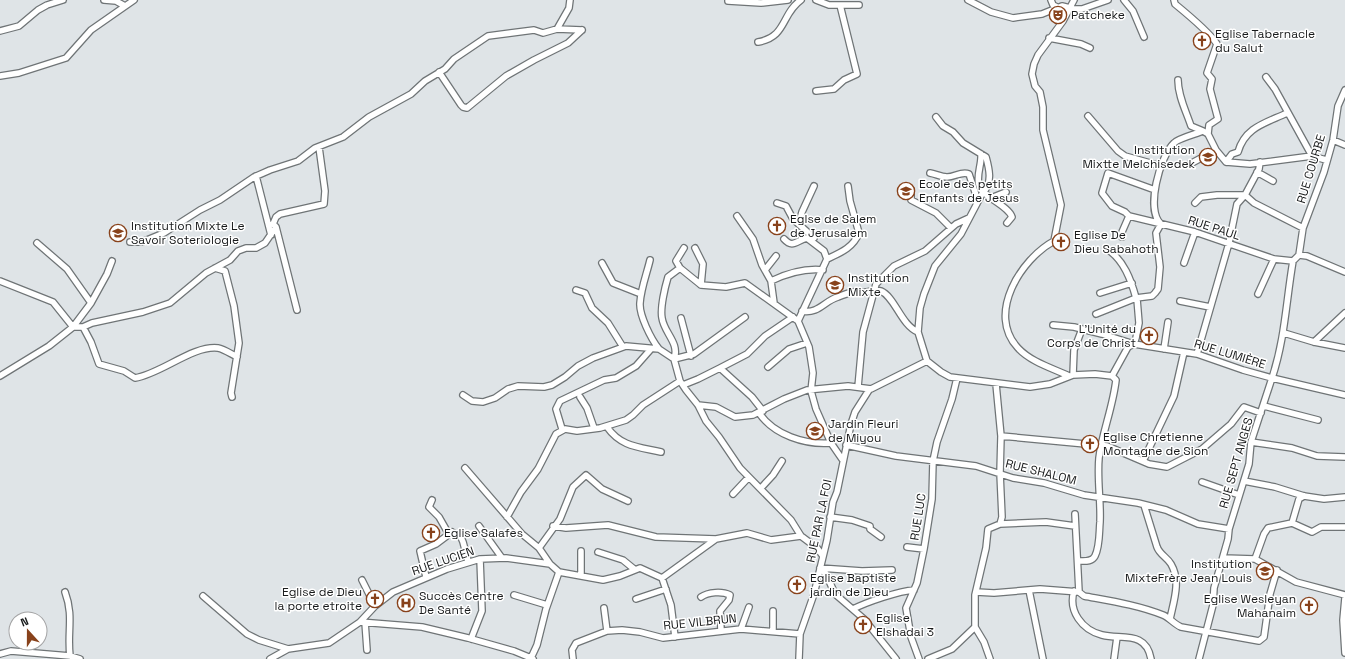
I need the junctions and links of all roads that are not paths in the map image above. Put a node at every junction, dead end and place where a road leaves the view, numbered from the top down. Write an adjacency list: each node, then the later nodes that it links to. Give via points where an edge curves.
1 (63, 0): 21 (street, via 38,10 19,26)
2 (104, 0): 17 (street, via 116,1)
3 (134, 0): 17 (street)
4 (570, 0): 20 (street)
5 (788, 0): 14 (street, via 761,3)
6 (801, 0): 24 (street, via 792,6 775,36)
7 (816, 0): 15 (street)
8 (968, 0): 18 (street, via 991,12 1013,18 1042,14)
9 (1051, 0): 18 (street)
10 (1074, 0): 19 (street)
11 (1108, 0): 19 (street, via 1082,9)
12 (1124, 0): 22 (street, via 1133,11)
13 (1174, 0): 36 (street, via 1175,4 1211,35 1216,44 1207,73 1212,79 1210,89 1218,119 1209,125)
14 (728, 1)
15 (840, 5): 16 (street); 31 (street, via 857,74 844,80 834,89)
16 (859, 5)
17 (126, 6): 27 (street, via 91,30 66,58 19,73)
18 (1057, 7): 19 (street)
19 (1069, 8): 23 (street, via 1063,21)
20 (557, 29): 26 (street, via 542,33 534,30 488,36); 26 (street, via 582,30 563,46 506,76 467,108 463,107)
21 (0, 31)
22 (1144, 37)
23 (1049, 38): 25 (street, via 1076,42); 142 (street, via 1038,55 1032,74 1035,86 1040,92 1043,130 1061,205 1054,241 1037,254 1016,278 1005,313 1009,332 1017,347 1024,353)
24 (758, 42)
25 (1090, 48)
26 (439, 72): 40 (street, via 411,94 369,117 343,137)
27 (0, 76)
28 (1266, 77): 32 (street)
29 (1178, 80): 35 (street, via 1181,100)
30 (1345, 90): 38 (street, RUE COURBE, via 1338,106)
31 (816, 91)
32 (1287, 113): 43 (street); 45 (street, via 1264,123 1245,136 1238,152 1232,154)
33 (1088, 116): 48 (street, via 1122,153)
34 (936, 118): 42 (street, via 963,143)
35 (1191, 126): 36 (street); 37 (street)
36 (1205, 132): 37 (street); 41 (street)
37 (1193, 136): 48 (street, via 1174,142)
38 (1333, 140): 39 (street); 44 (street, RUE COURBE)
39 (1345, 145)
40 (319, 147): 51 (street, via 298,161); 70 (street, via 325,191 324,204 280,214 276,217)
41 (1216, 150): 45 (street); 47 (street)
42 (981, 154): 57 (street, via 978,181); 57 (street, via 986,157 989,174 987,189)
43 (1312, 156): 44 (street); 46 (street)
44 (1326, 160): 72 (street, RUE COURBE, via 1317,193)
45 (1226, 162): 46 (street)
46 (1260, 162): 50 (street)
47 (1190, 164)
48 (1161, 166): 56 (street)
49 (930, 172): 61 (street, via 942,177 969,174)
50 (1257, 172): 52 (street); 59 (street)
51 (256, 176): 74 (street); 77 (street, via 164,233 142,242)
52 (1273, 181)
53 (814, 186): 67 (street, via 800,219)
54 (848, 186): 86 (street, via 859,233 852,245)
55 (911, 190): 71 (street, via 910,200 936,214)
56 (1155, 190): 65 (street, RUE PAUL, via 1108,173 1102,193 1112,206); 68 (street)
57 (983, 192): 60 (street); 61 (street)
58 (1006, 192): 60 (street)
59 (1245, 195): 63 (street, via 1201,197); 72 (street); 79 (street, via 1237,204)
60 (991, 198): 69 (street, via 1012,214)
61 (978, 201): 66 (street)
62 (777, 203): 67 (street, via 786,206 789,215)
63 (1195, 203)
64 (737, 216): 95 (street, via 753,239)
65 (1128, 216): 68 (street, RUE PAUL); 75 (street)
66 (970, 218): 71 (street); 124 (street, via 929,278 920,308)
67 (796, 222): 82 (street, via 815,239)
68 (1158, 222): 73 (street, RUE PAUL); 107 (street, via 1161,224 1156,232 1160,267 1158,288 1152,296)
69 (1007, 223)
70 (276, 227): 74 (street); 112 (street)
71 (952, 228): 103 (street, via 930,248 894,266 876,284)
72 (1303, 228): 85 (street, RUE COURBE)
73 (1195, 232): 79 (street, RUE PAUL); 92 (street)
74 (271, 235): 93 (street, via 265,243 256,248 238,251 230,260)
75 (1122, 237)
76 (784, 239): 82 (street, via 791,244 797,244 807,238)
77 (130, 242)
78 (37, 243): 109 (street, via 67,269)
79 (1229, 243): 87 (street, RUE PAUL); 111 (street)
80 (684, 248): 94 (street, via 676,261)
81 (695, 248): 101 (street, via 703,264)
82 (820, 248): 86 (street)
83 (1107, 249): 100 (street, via 1121,263)
84 (776, 256): 95 (street)
85 (1299, 256): 90 (street); 97 (street, via 1307,256)
86 (827, 259): 96 (street)
87 (1274, 259): 90 (street, RUE PAUL); 106 (street)
88 (650, 260): 105 (street)
89 (112, 261): 109 (street, via 108,274)
90 (1293, 261): 125 (street, RUE SEPT ANGES)
91 (602, 262): 105 (street, via 613,283)
92 (1184, 263)
93 (215, 268): 122 (street, via 170,303); 137 (street, via 225,271 231,293 238,329)
94 (680, 268): 101 (street); 138 (street, via 668,277 662,310 663,325 675,345)
95 (765, 270): 99 (street)
96 (823, 270): 99 (street, via 794,272); 113 (street)
97 (1345, 272)
98 (0, 281): 121 (street, via 54,302)
99 (771, 281): 110 (street)
100 (1132, 283): 104 (street); 107 (street)
101 (701, 285): 110 (street, via 726,287 745,283)
102 (576, 290): 129 (street, via 585,293 592,308 608,323)
103 (874, 291): 113 (street, via 854,292 836,297 816,310); 124 (street, via 885,293 908,327); 149 (street, via 863,332)
104 (1100, 293)
105 (641, 294): 132 (street, via 641,312)
106 (1258, 294)
107 (1137, 299): 114 (street); 128 (street, via 1138,323)
108 (1180, 301): 111 (street)
109 (91, 303): 121 (street)
110 (774, 303): 118 (street)
111 (1210, 307): 135 (street)
112 (297, 310)
113 (802, 311): 118 (street)
114 (1096, 314)
115 (1345, 314): 126 (street)
116 (745, 317): 136 (street)
117 (681, 318): 136 (street)
118 (795, 319): 127 (street); 141 (street, via 774,329 747,354)
119 (1168, 322): 133 (street)
120 (1053, 325): 123 (street, RUE LUMIÈRE)
121 (73, 326): 122 (street); 143 (street, via 49,346)
122 (83, 327): 137 (street, via 99,364 124,371 135,378 151,374 201,349 220,348)
123 (1082, 329): 128 (street, RUE LUMIÈRE); 142 (street, via 1074,350)
124 (918, 332): 139 (street)
125 (1284, 333): 126 (street); 146 (street, RUE SEPT ANGES)
126 (1314, 342): 130 (street)
127 (807, 343): 140 (street, via 789,349); 151 (street, via 812,366)
128 (1134, 344): 133 (street, RUE LUMIÈRE); 144 (street, via 1128,348)
129 (623, 347): 131 (street); 152 (street, via 583,363 552,385 518,386 495,398 478,403)
130 (1345, 348)
131 (652, 349): 132 (street); 163 (street, via 636,366 616,378 604,380 560,400 556,409)
132 (659, 349): 138 (street)
133 (1164, 349): 134 (street, RUE LUMIÈRE)
134 (1184, 352): 135 (street, RUE LUMIÈRE); 174 (street, via 1174,396)
135 (1197, 354): 146 (street, RUE LUMIÈRE)
136 (690, 356): 138 (street)
137 (237, 357): 154 (street)
138 (674, 359): 147 (street)
139 (927, 361): 145 (street, via 941,372); 150 (street)
140 (768, 367)
141 (720, 368): 147 (street, via 698,379); 158 (street, via 752,396)
142 (1071, 375): 144 (street); 148 (street, via 1050,384 1030,387)
143 (0, 376)
144 (1112, 376): 168 (street, via 1116,380 1114,402)
145 (957, 378): 148 (street); 172 (street, RUE LUC)
146 (1272, 378): 153 (street); 157 (street, RUE SEPT ANGES)
147 (682, 383): 156 (street); 161 (street, via 643,405 634,415)
148 (996, 384): 164 (street)
149 (858, 387): 150 (street); 151 (street)
150 (869, 390): 167 (street, RUE PAR LA FOI, via 855,412)
151 (811, 391): 158 (street, via 784,399); 166 (street)
152 (463, 395)
153 (1345, 395)
154 (232, 397)
155 (580, 397): 162 (street)
156 (698, 405): 158 (street, via 716,407 736,417); 177 (street, via 706,421)
157 (1264, 406): 159 (street, RUE SEPT ANGES); 160 (street)
158 (761, 412): 166 (street, via 772,426 803,441)
159 (1261, 413): 165 (street, RUE SEPT ANGES); 174 (street, via 1244,407 1230,424 1202,449 1167,467)
160 (1318, 420)
161 (607, 427): 162 (street); 169 (street, via 614,437 623,443)
162 (594, 428): 163 (street, via 577,431)
163 (562, 429): 191 (street, via 553,437 538,469)
164 (1001, 436): 168 (street); 176 (street)
165 (1250, 442): 170 (street, via 1292,448 1325,457); 178 (street, RUE SEPT ANGES, via 1249,464)
166 (831, 443): 171 (street)
167 (846, 445): 171 (street, RUE PAR LA FOI); 172 (street, RUE SHALOM, via 896,456)
168 (1101, 446): 174 (street); 183 (street, via 1098,469)
169 (661, 452)
170 (1345, 457)
171 (842, 459): 190 (street, RUE PAR LA FOI, via 839,484)
172 (933, 460): 176 (street, RUE SHALOM, via 976,466); 205 (street, RUE LUC, via 932,499)
173 (782, 461): 180 (street)
174 (1143, 461)
175 (465, 468): 191 (street)
176 (1000, 473): 183 (street, RUE SHALOM, via 1084,495); 193 (street)
177 (748, 478): 180 (street); 181 (street)
178 (1244, 481): 182 (street, RUE SEPT ANGES); 184 (street)
179 (1202, 482): 182 (street)
180 (761, 488): 200 (street, via 791,520)
181 (733, 494)
182 (1239, 495): 198 (street, RUE SEPT ANGES)
183 (1101, 496): 188 (street, RUE SHALOM); 214 (street, via 1095,557)
184 (1304, 496): 185 (street, via 1324,499); 192 (street, via 1299,500)
185 (1345, 497)
186 (432, 500): 199 (street, via 430,507 447,531)
187 (628, 501): 195 (street, via 602,489 586,475 573,487 560,519)
188 (1144, 504): 198 (street, RUE SHALOM, via 1166,510 1198,524); 242 (street, via 1160,553 1172,566 1177,583)
189 (1075, 514): 196 (street)
190 (830, 517): 201 (street, via 870,526 870,529); 208 (street, RUE PAR LA FOI, via 828,540)
191 (507, 518): 203 (street)
192 (1292, 523): 197 (street, via 1312,532 1322,527); 212 (street, via 1268,528)
193 (1000, 524): 196 (street, via 1046,522); 229 (street, via 988,529)
194 (479, 526): 209 (street)
195 (553, 526): 202 (street, via 566,528 608,525 656,537); 203 (street)
196 (1076, 526): 214 (street)
197 (1345, 527)
198 (1229, 528): 210 (street, RUE SEPT ANGES)
199 (452, 532): 213 (street, via 460,536 464,542); 222 (street, via 436,544 420,551)
200 (801, 536): 202 (street, via 771,540 747,534); 208 (street)
201 (881, 537)
202 (716, 539): 223 (street)
203 (539, 548): 215 (street)
204 (907, 548): 205 (street)
205 (924, 549): 226 (street, RUE LUC)
206 (580, 551): 221 (street)
207 (598, 552): 217 (street, via 623,560)
208 (823, 556): 216 (street, RUE PAR LA FOI)
209 (502, 558): 211 (street, RUE LUCIEN); 215 (street, RUE LUCIEN)
210 (1223, 558): 212 (street); 249 (street, RUE SEPT ANGES, via 1214,588)
211 (480, 559): 213 (street, RUE LUCIEN); 253 (street, via 482,611)
212 (1255, 559): 219 (street)
213 (468, 561): 222 (street, RUE LUCIEN)
214 (1079, 561): 230 (street)
215 (550, 564): 220 (street)
216 (820, 568): 218 (street); 240 (street, via 826,574 835,594); 250 (street, RUE PAR LA FOI)
217 (634, 569): 221 (street, via 603,580); 223 (street, via 640,568)
218 (892, 570)
219 (1277, 570): 233 (street, via 1296,582); 249 (street, via 1262,640)
220 (559, 572): 221 (street); 236 (street)
221 (581, 575)
222 (426, 577): 237 (street, RUE LUCIEN, via 393,592)
223 (662, 578): 225 (street)
224 (362, 580): 237 (street)
225 (666, 589): 235 (street); 251 (street)
226 (914, 590): 240 (street, via 906,590); 267 (street, RUE LUC, via 906,608 911,637)
227 (1029, 590): 229 (street); 230 (street); 270 (street)
228 (65, 592): 258 (street, via 71,615)
229 (976, 592): 244 (street)
230 (1076, 592): 242 (street, via 1084,596 1133,605); 252 (street, via 1072,607 1078,619 1096,634)
231 (514, 595): 236 (street)
232 (202, 596): 254 (street, via 247,634)
233 (1345, 596): 256 (street)
234 (701, 597): 246 (street, via 706,593 730,595 720,611)
235 (636, 599)
236 (547, 605): 260 (street)
237 (375, 606): 243 (street, RUE LUCIEN)
238 (749, 607): 245 (street)
239 (604, 608): 247 (street)
240 (853, 609): 266 (street)
241 (773, 611): 248 (street)
242 (1170, 619): 249 (street, via 1175,625)
243 (362, 622): 253 (street, via 422,627); 254 (street, RUE LUCIEN, via 329,643); 255 (street)
244 (975, 627): 268 (street, via 952,649); 269 (street)
245 (741, 629): 246 (street, RUE VILBRUN); 248 (street, RUE VILBRUN)
246 (721, 630): 251 (street, RUE VILBRUN)
247 (607, 631): 251 (street, RUE VILBRUN, via 622,630 663,638); 264 (street, RUE VILBRUN, via 576,642 572,650)
248 (773, 631): 250 (street, RUE VILBRUN)
249 (1207, 632): 273 (street, RUE SEPT ANGES)
250 (800, 634): 265 (street, RUE PAR LA FOI)
251 (675, 637)
252 (1118, 637): 271 (street); 272 (street, via 1133,638 1143,644 1150,651)
253 (471, 639): 260 (street)
254 (288, 649): 263 (street)
255 (367, 650)
256 (1345, 653)
257 (0, 654): 258 (street, via 11,651)
258 (70, 656): 262 (street)
259 (0, 657): 261 (street)
260 (532, 658)
261 (3, 659)
262 (80, 659)
263 (273, 659)
264 (573, 659)
265 (799, 659)
266 (896, 659)
267 (919, 659)
268 (928, 659)
269 (990, 659)
270 (1043, 659)
271 (1114, 659)
272 (1151, 659)
273 (1199, 659)

